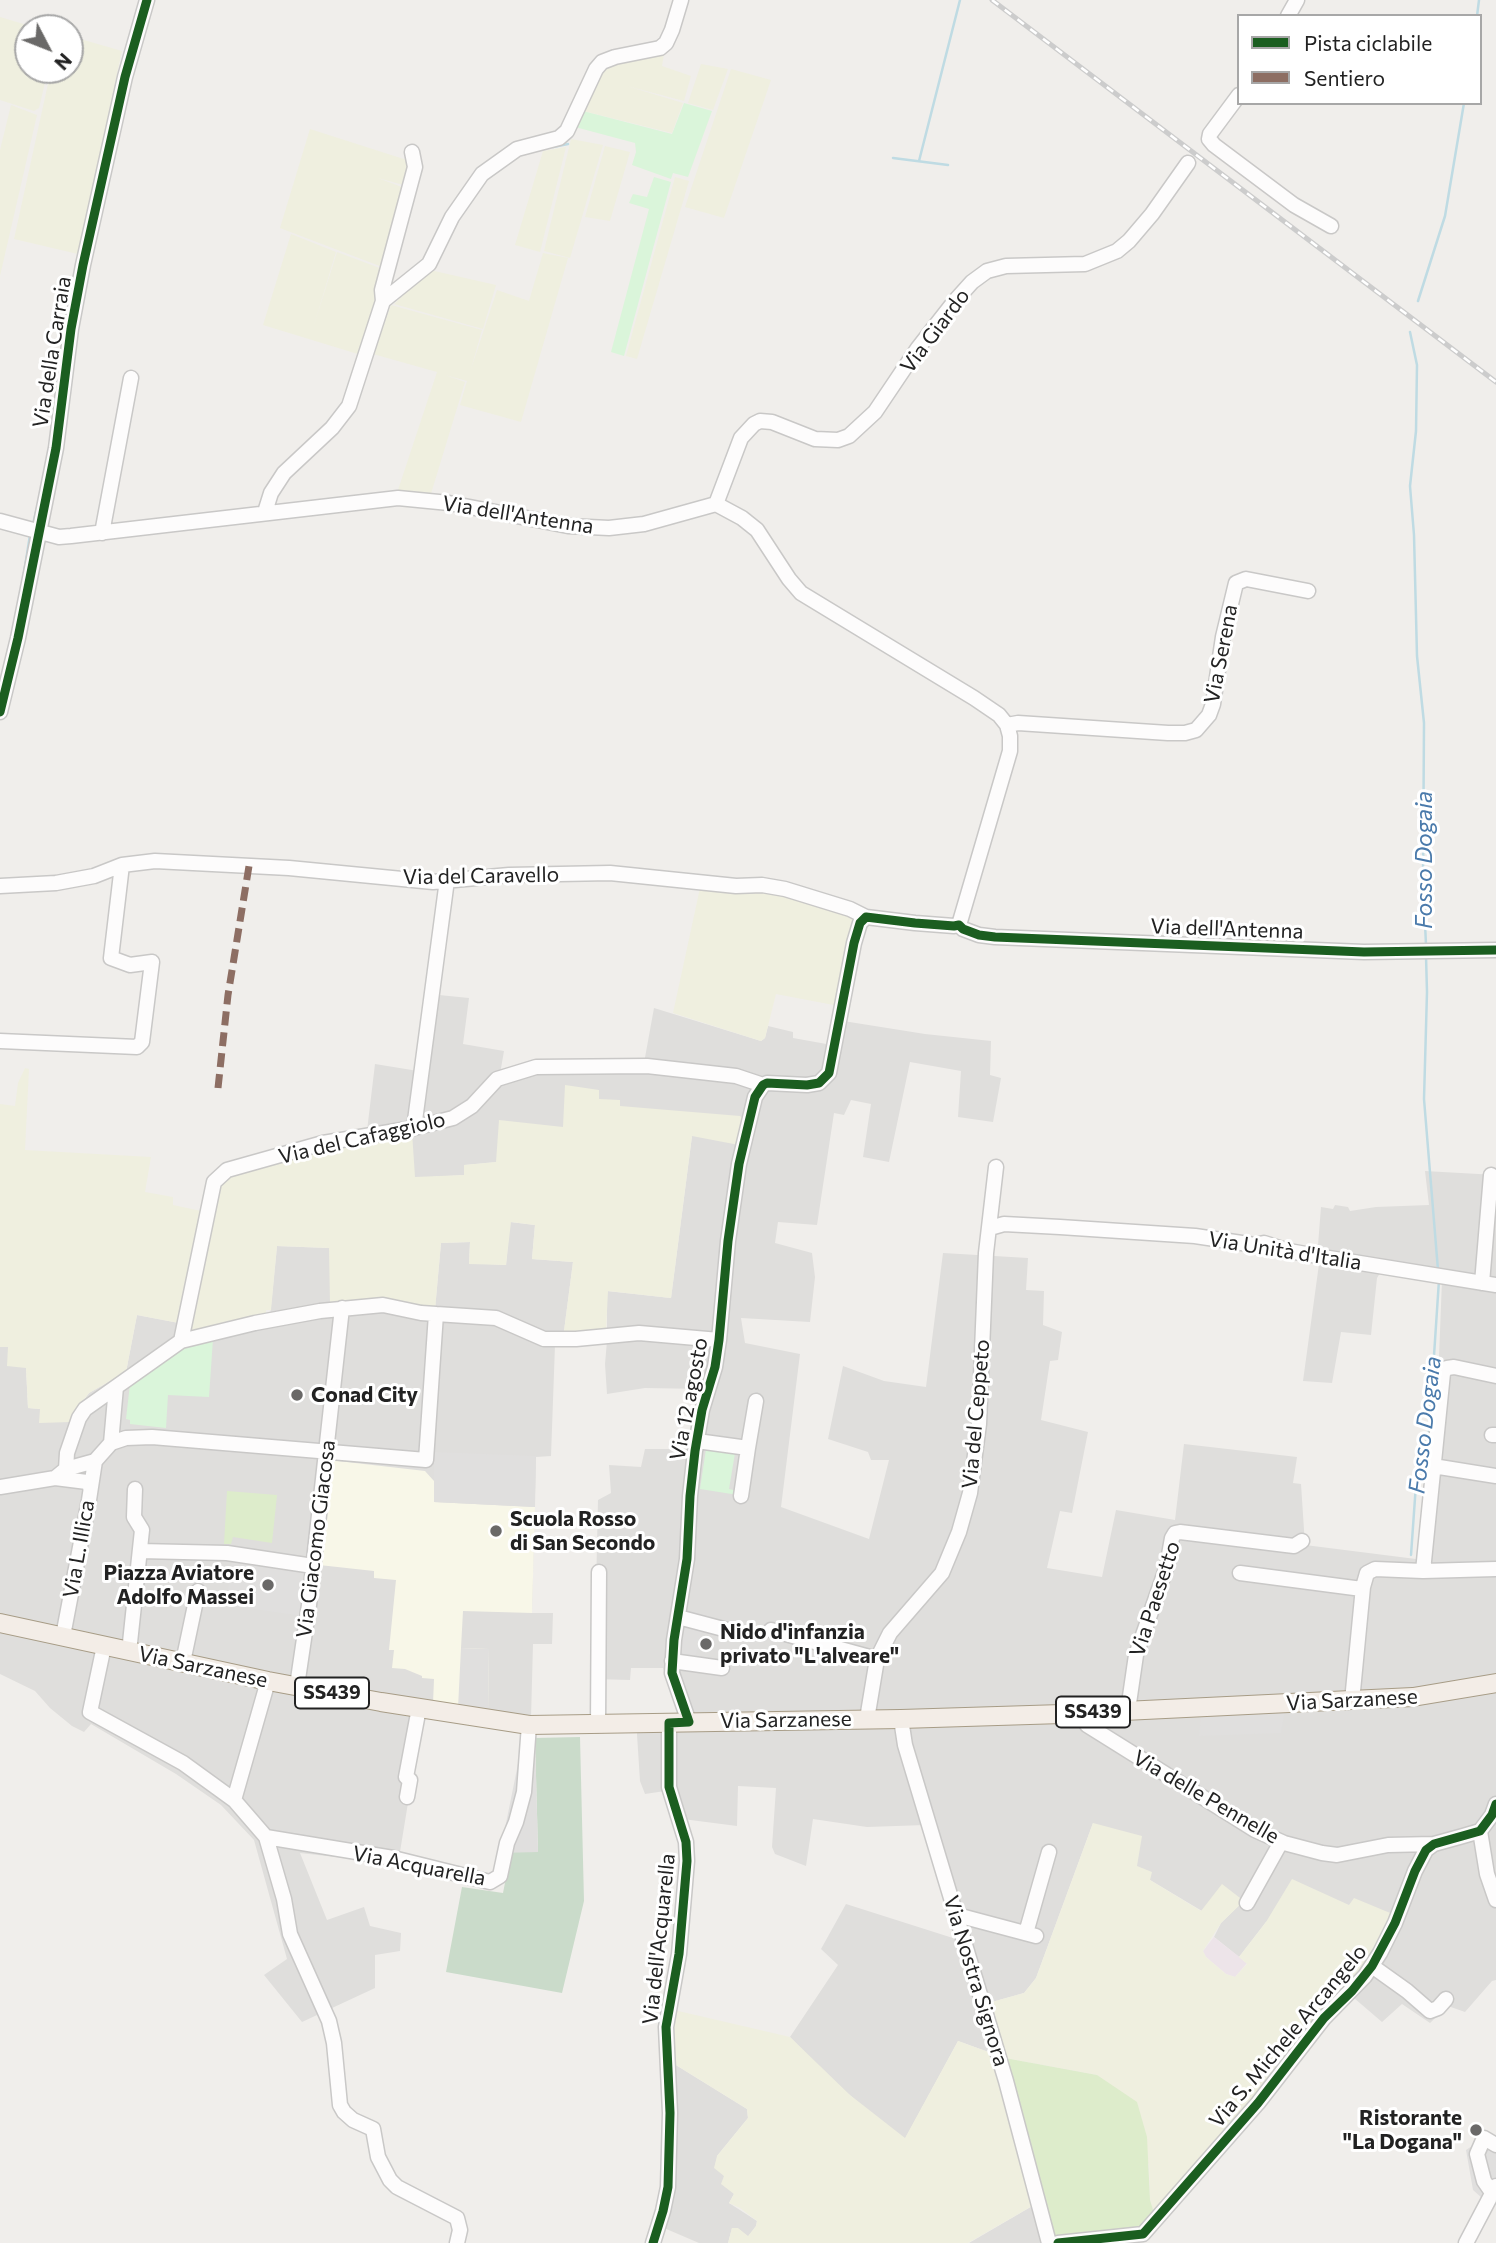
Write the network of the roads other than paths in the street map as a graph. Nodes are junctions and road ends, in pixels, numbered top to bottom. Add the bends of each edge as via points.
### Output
1 (147, 0) edge
2 (681, 0) edge
3 (1237, 98) edge
4 (412, 152) dead end
5 (1188, 163) dead end
6 (1331, 226) dead end
7 (383, 301) junction
8 (131, 378) dead end
9 (716, 504) junction
10 (265, 512) junction
11 (0, 521) edge
12 (40, 532) junction
13 (102, 533) junction
14 (1308, 592) dead end
15 (0, 712) edge
16 (1007, 725) junction
17 (122, 865) junction
18 (447, 880) junction
19 (0, 886) edge
20 (866, 917) junction
21 (960, 925) junction
22 (1496, 950) edge
23 (0, 1041) edge
24 (763, 1085) junction
25 (414, 1128) junction
26 (996, 1167) dead end
27 (1491, 1175) dead end
28 (1492, 1219) edge
29 (990, 1228) junction
30 (1489, 1284) edge
31 (342, 1308) junction
32 (436, 1314) junction
33 (719, 1340) junction
34 (181, 1341) junction
35 (1496, 1376) edge
36 (116, 1387) junction
37 (756, 1401) dead end
38 (697, 1441) junction
39 (111, 1443) junction
40 (748, 1448) junction
41 (327, 1452) junction
42 (94, 1461) junction
43 (1433, 1465) junction
44 (61, 1473) junction
45 (1496, 1476) edge
46 (0, 1487) edge
47 (90, 1487) junction
48 (135, 1489) dead end
49 (741, 1496) dead end
50 (1302, 1541) dead end
51 (140, 1552) junction
52 (313, 1566) junction
53 (1496, 1569) edge
54 (1423, 1571) junction
55 (599, 1572) dead end
56 (1240, 1573) dead end
57 (1362, 1589) junction
58 (198, 1591) dead end
59 (678, 1617) junction
60 (0, 1623) edge
61 (771, 1630) dead end
62 (730, 1631) dead end
63 (63, 1636) junction
64 (104, 1646) junction
65 (129, 1651) junction
66 (877, 1659) junction
67 (672, 1661) junction
68 (183, 1662) junction
69 (719, 1664) dead end
70 (268, 1681) junction
71 (1496, 1682) edge
72 (297, 1686) junction
73 (1352, 1700) junction
74 (419, 1708) junction
75 (1128, 1710) junction
76 (1080, 1713) junction
77 (867, 1719) junction
78 (901, 1719) junction
79 (689, 1722) junction
80 (669, 1723) junction
81 (528, 1725) junction
82 (598, 1725) junction
83 (407, 1797) dead end
84 (234, 1801) junction
85 (1496, 1804) edge
86 (1480, 1831) junction
87 (266, 1837) junction
88 (1281, 1842) junction
89 (1434, 1844) junction
90 (1049, 1852) dead end
91 (1496, 1900) edge
92 (1247, 1903) dead end
93 (957, 1915) junction
94 (1372, 1966) junction
95 (1446, 1999) dead end
96 (1496, 2145) edge
97 (1494, 2190) edge
98 (1147, 2238) edge
99 (457, 2243) edge
100 (653, 2243) edge
101 (1049, 2243) edge
102 (1058, 2243) edge
103 (1466, 2243) edge

1 - 12 street, Via della Carraia via 83,265
2 - 7 street via 660,48 602,62 567,131 559,138 517,149 481,174 452,217 429,264
3 - 6 street via 1209,139 1294,205
4 - 7 street via 415,167 382,289
5 - 9 street, Via Giardo via 1152,214 1117,251 1085,264 1006,266 987,271 972,282 918,348 875,412 849,436 815,439 772,422 754,424 741,438
7 - 10 street via 349,406 284,473
8 - 13 street
9 - 10 street, Via dell'Antenna via 644,524 609,528 568,526 398,498
9 - 16 street via 757,530 801,593 974,698
10 - 13 street, Via dell'Antenna
11 - 12 street, Via dell'Antenna
12 - 13 street, Via dell'Antenna via 59,537
12 - 15 street, Via della Carraia
14 - 16 street, Via Serena via 1246,579 1236,583 1213,704 1196,730 1168,733
16 - 21 street via 1010,751
17 - 18 street, Via del Caravello via 155,861
17 - 19 street, Via del Caravello via 94,876 34,886
17 - 23 street via 111,958 130,965 152,962 142,1042 137,1047
18 - 20 street, Via del Caravello via 610,873 762,886 785,889
18 - 25 street
20 - 21 street, Via del Caravello
20 - 24 street, Via del Cafaggiolo via 854,943 829,1073 819,1083
21 - 22 street, Via dell'Antenna via 995,937 1364,952
24 - 25 street, Via del Cafaggiolo via 682,1068 536,1067 497,1079 460,1115
24 - 33 street, Via 12 agosto via 755,1097 739,1164
25 - 34 street, Via del Cafaggiolo via 323,1143 227,1170 214,1182
26 - 29 street, Via del Ceppeto
27 - 28 street
28 - 30 street
29 - 30 street, Via Unità d'Italia via 1003,1224 1060,1227 1264,1243 1323,1258
29 - 66 street, Via del Ceppeto via 979,1424 970,1493 942,1573 895,1625
31 - 32 street via 383,1305
31 - 34 street
31 - 41 street, Via Giacomo Giacosa
32 - 33 street via 496,1318 544,1339 639,1333
32 - 41 street via 426,1460
33 - 38 street, Via 12 agosto
34 - 36 street
35 - 43 street via 1454,1367 1443,1373
36 - 39 street
36 - 44 street via 79,1418
37 - 40 street
38 - 40 street
38 - 59 street, Via 12 agosto
39 - 41 street via 152,1437
39 - 42 street
40 - 49 street
41 - 52 street, Via Giacomo Giacosa
42 - 44 street
42 - 47 street, Via L. Illica
43 - 45 street
43 - 54 street
44 - 46 street
44 - 47 street
47 - 63 street, Via L. Illica
48 - 51 street via 134,1517 142,1530
50 - 75 street, Via Paesetto via 1294,1546 1175,1533 1136,1655
51 - 52 street via 228,1553
51 - 65 street
52 - 72 street, Via Giacomo Giacosa
53 - 54 street
54 - 57 street via 1370,1570
55 - 82 street
56 - 57 street
57 - 73 street
58 - 68 street
59 - 62 street
59 - 67 street, Via 12 agosto
60 - 63 main road, Via Sarzanese / SS439
61 - 66 street
63 - 64 main road, Via Sarzanese / SS439
64 - 65 main road, Via Sarzanese / SS439
64 - 84 street via 90,1712 183,1763
65 - 68 main road, Via Sarzanese / SS439
66 - 77 street, Via del Ceppeto
67 - 69 street
67 - 79 street, Via 12 agosto via 674,1683
68 - 70 main road, Via Sarzanese / SS439
70 - 72 main road, Via Sarzanese / SS439
70 - 84 street
71 - 73 main road, Via Sarzanese / SS439 via 1425,1696
72 - 74 main road, Via Sarzanese / SS439
73 - 75 main road, Via Sarzanese / SS439
74 - 81 main road, Via Sarzanese / SS439
74 - 83 street via 405,1777 410,1780
75 - 76 main road, Via Sarzanese / SS439
76 - 78 main road, Via Sarzanese / SS439
76 - 88 street, Via delle Pennelle via 1087,1726
77 - 78 main road, Via Sarzanese / SS439
77 - 79 main road, Via Sarzanese / SS439
78 - 93 street, Via Nostra Signora
79 - 80 main road, Via Sarzanese / SS439
80 - 82 main road, Via Sarzanese / SS439
80 - 100 street, Via dell'Acquarella via 669,1787 686,1842 687,1861 679,1954 666,2027 668,2187
81 - 82 main road, Via Sarzanese / SS439
81 - 87 street, Via Acquarella via 524,1792 500,1877 495,1881
84 - 87 street
85 - 86 street
86 - 89 street, Via delle Pennelle
86 - 91 street
87 - 99 street via 290,1934 329,2021 340,2105 373,2129 378,2157 397,2187 457,2218
88 - 89 street, Via delle Pennelle via 1336,1855 1388,1844
88 - 92 street
89 - 94 street, Via S. Michele Arcangelo via 1415,1871
90 - 93 street via 1031,1934
93 - 101 street, Via Nostra Signora
94 - 95 street via 1430,2011
94 - 98 street, Via S. Michele Arcangelo via 1324,2018
96 - 97 street via 1484,2138 1477,2154 1484,2181
97 - 103 street
98 - 102 street

